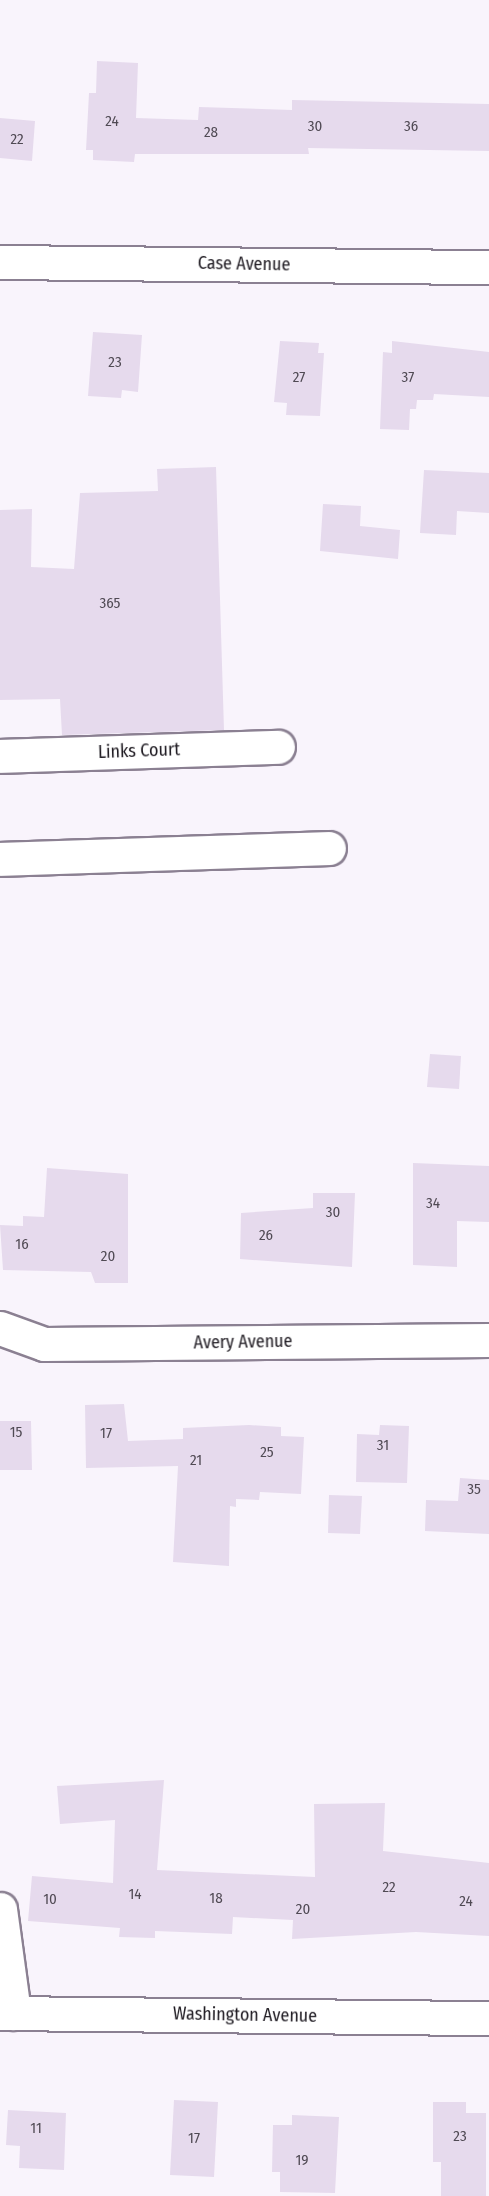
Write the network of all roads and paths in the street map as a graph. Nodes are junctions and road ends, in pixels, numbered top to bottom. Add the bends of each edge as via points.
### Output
1 (0, 262) edge
2 (489, 267) edge
3 (278, 747) dead end
4 (0, 756) edge
5 (329, 848) dead end
6 (0, 859) edge
7 (0, 1328) edge
8 (489, 1340) edge
9 (0, 1909) edge
10 (7, 2013) edge
11 (489, 2018) edge

1 - 2 street, Case Avenue
3 - 4 street, Links Court
5 - 6 street
7 - 8 street, Avery Avenue via 44,1344
9 - 10 street
10 - 11 street, Washington Avenue

